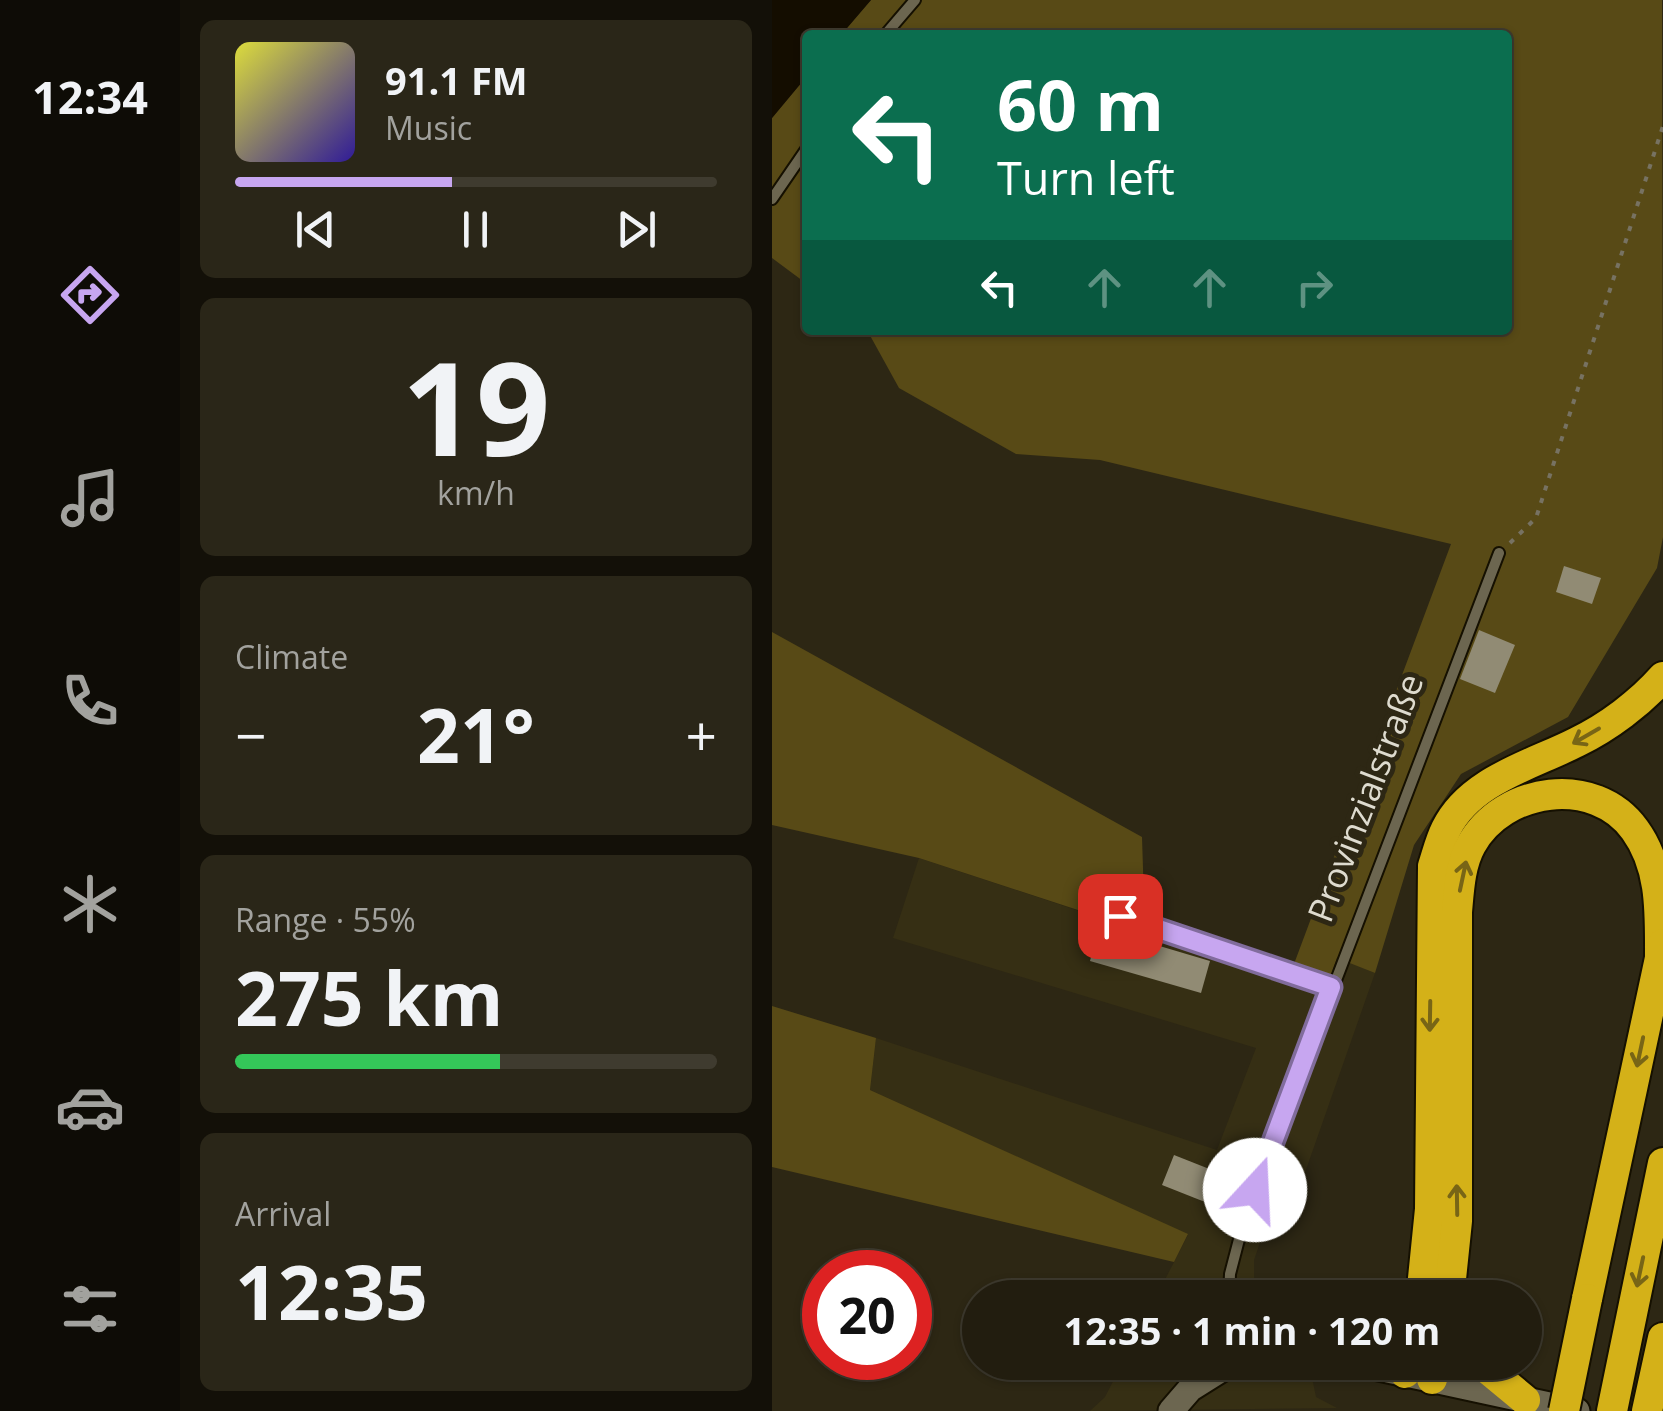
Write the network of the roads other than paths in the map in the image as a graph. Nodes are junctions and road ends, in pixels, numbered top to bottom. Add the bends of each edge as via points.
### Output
1 (915, 0) edge
2 (889, 30) edge
3 (802, 155) edge
4 (772, 199) edge
5 (1499, 553) road end
6 (1662, 677) edge
7 (1120, 916) dead end
8 (1661, 950) edge
9 (1331, 987) junction
10 (1662, 1163) edge
11 (1230, 1280) edge
12 (1423, 1280) edge
13 (1451, 1280) edge
14 (1662, 1338) edge
15 (1204, 1380) edge
16 (1457, 1380) edge
17 (1501, 1380) edge
18 (1525, 1400) junction
19 (1171, 1411) edge
20 (1564, 1411) edge
21 (1577, 1411) edge
22 (1612, 1411) edge
23 (1647, 1411) edge

1 - 2 lane
3 - 4 lane
5 - 9 lane, Provinzialstraße
6 -> 12 highway via 1581,740 1495,780 1466,801 1446,828 1433,866 1430,1209
7 - 9 lane
13 -> 8 highway via 1458,1221 1457,912 1471,845 1511,805 1537,795 1572,794 1602,804 1634,828 1654,866
8 -> 20 highway, bridge
9 - 11 lane, Provinzialstraße via 1243,1224
10 -> 22 highway
14 - 23 highway
15 - 19 main road
16 - 18 main road
17 - 18 highway
18 - 21 main road

